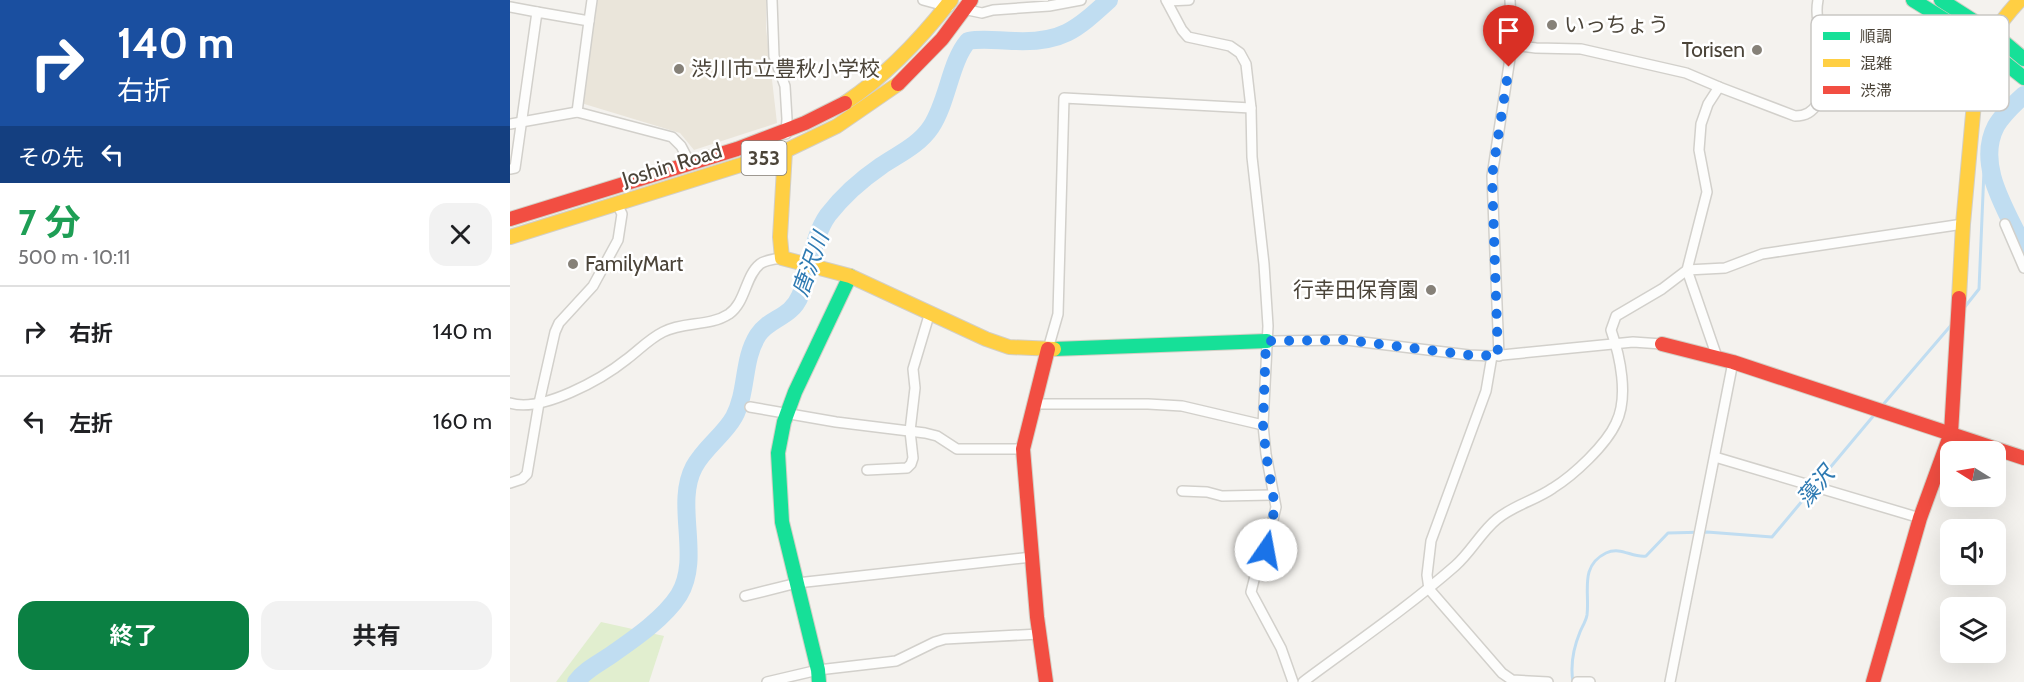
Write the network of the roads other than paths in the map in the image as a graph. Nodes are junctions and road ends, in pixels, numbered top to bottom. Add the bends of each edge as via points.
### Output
1 (592, 0) edge
2 (772, 0) edge
3 (923, 0) edge
4 (1081, 0) edge
5 (1189, 0) edge
6 (1510, 0) edge
7 (1818, 0) edge
8 (1913, 0) edge
9 (1941, 0) edge
10 (2020, 0) edge
11 (1166, 1) edge
12 (949, 3) edge
13 (968, 5) edge
14 (510, 7) edge
15 (537, 12) junction
16 (1816, 15) edge
17 (1940, 15) edge
18 (1964, 15) edge
19 (2006, 15) edge
20 (589, 21) junction
21 (1512, 45) junction
22 (2009, 46) edge
23 (2024, 59) edge
24 (2009, 65) edge
25 (2024, 78) edge
26 (1719, 87) junction
27 (1251, 108) junction
28 (1811, 111) edge
29 (1974, 111) edge
30 (577, 112) junction
31 (520, 123) junction
32 (510, 124) edge
33 (786, 131) junction
34 (785, 152) junction
35 (691, 165) junction
36 (510, 169) edge
37 (617, 204) junction
38 (510, 219) edge
39 (1964, 224) junction
40 (2005, 224) dead end
41 (510, 237) edge
42 (782, 258) junction
43 (2024, 268) edge
44 (1687, 270) junction
45 (850, 276) junction
46 (930, 312) junction
47 (1266, 341) junction
48 (1616, 344) junction
49 (1662, 344) joint
50 (1048, 349) junction
51 (1495, 356) junction
52 (1717, 357) junction
53 (1733, 362) junction
54 (510, 403) edge
55 (539, 403) junction
56 (1034, 404) junction
57 (750, 407) dead end
58 (788, 413) junction
59 (1263, 425) junction
60 (910, 431) junction
61 (1951, 433) junction
62 (1023, 449) junction
63 (1715, 457) junction
64 (2024, 458) edge
65 (867, 470) dead end
66 (510, 483) edge
67 (1182, 491) dead end
68 (1274, 495) junction
69 (1920, 519) junction
70 (1032, 557) junction
71 (797, 583) junction
72 (1429, 589) junction
73 (745, 596) dead end
74 (1039, 634) junction
75 (819, 676) edge
76 (1513, 681) edge
77 (767, 682) edge
78 (1046, 682) edge
79 (1293, 682) edge
80 (1303, 682) edge
81 (1548, 682) edge
82 (1577, 682) edge
83 (1590, 682) edge
84 (1670, 682) edge
85 (1873, 682) edge

1 - 20 street
2 - 33 street via 774,56 785,86
3 - 12 street
4 - 13 street via 982,13
5 - 11 street
6 - 21 street
7 - 16 street
8 - 17 main road
9 - 18 main road
10 - 19 main road
11 - 27 street via 1188,37 1240,52 1246,64
12 - 13 street
12 - 33 main road, Joshin Road / 353 via 884,74 828,113
13 - 34 main road, Joshin Road / 353 via 935,47 896,86 837,126
14 - 15 street
15 - 20 street
15 - 31 street
20 - 30 street
21 - 26 street via 1581,49 1686,73
21 - 51 street via 1492,176
22 - 23 main road
24 - 25 main road
26 - 28 street via 1795,116
26 - 44 street via 1701,124 1699,150 1707,190
27 - 47 street
27 - 50 street via 1064,98 1059,314
29 - 39 main road
30 - 31 street
30 - 35 street via 672,137
31 - 32 street
31 - 36 street via 515,168
33 - 34 street
33 - 35 main road, Joshin Road / 353
34 - 37 main road, Joshin Road / 353
34 - 42 main road
35 - 38 main road, Joshin Road / 353
37 - 41 main road, Joshin Road / 353
37 - 55 street via 622,214 618,240 593,286 559,322
39 - 44 street via 1751,256 1725,268
39 - 61 main road
40 - 43 street
42 - 45 main road
42 - 55 street via 762,262 754,270 738,305 729,314 664,331 609,372
44 - 48 street via 1616,316 1611,330
44 - 52 street
45 - 46 main road
45 - 58 main road
46 - 50 main road via 1009,347
46 - 60 street via 913,369
47 - 50 main road
47 - 51 street via 1346,340
47 - 59 street
48 - 49 street
48 - 51 street
48 - 72 street via 1622,407 1608,436 1553,489 1498,518
49 - 52 main road
50 - 56 main road
51 - 72 street via 1431,541
52 - 53 main road
53 - 61 main road
53 - 63 street
54 - 55 street
55 - 66 street via 527,474
56 - 59 street via 1182,406
56 - 62 main road
57 - 58 street
58 - 60 street
58 - 71 main road via 778,453 778,487
59 - 68 street
60 - 62 street via 937,436 957,450
60 - 65 street via 913,458 907,468
61 - 64 main road
61 - 69 main road
62 - 70 main road
63 - 69 street
63 - 84 street
67 - 68 street via 1222,496
68 - 79 street via 1266,550 1251,592 1281,648
69 - 85 main road
70 - 71 street
70 - 74 main road
71 - 73 street
71 - 75 main road
72 - 76 street
72 - 80 street
74 - 75 street via 945,639 896,661
74 - 78 main road
75 - 77 street
76 - 81 street
82 - 83 street

